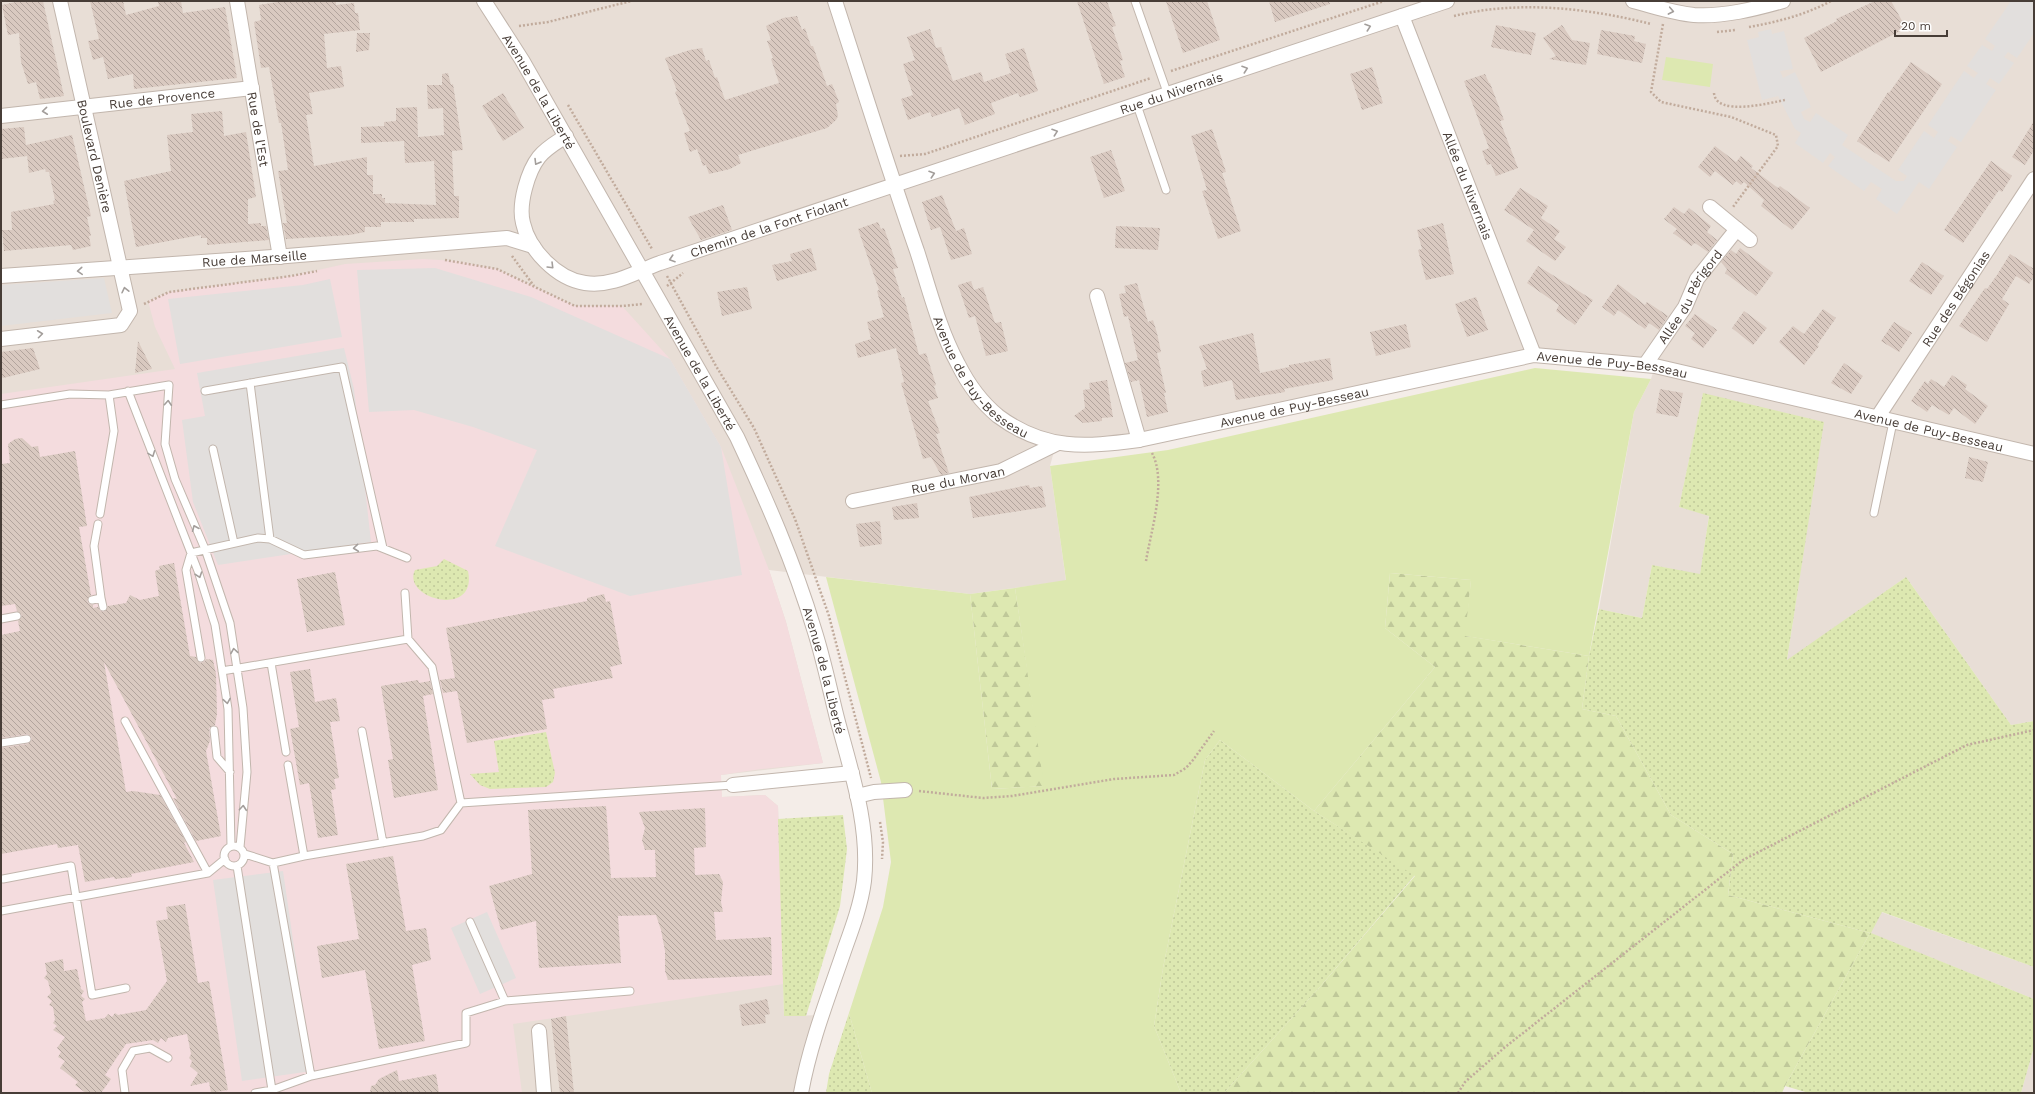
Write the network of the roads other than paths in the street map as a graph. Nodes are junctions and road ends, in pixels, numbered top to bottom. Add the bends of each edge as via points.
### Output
1 (60, 1) edge
2 (237, 1) edge
3 (484, 1) edge
4 (835, 1) edge
5 (1136, 1) edge
6 (1448, 1) edge
7 (1633, 1) edge
8 (1783, 1) edge
9 (1402, 16) junction
10 (252, 88) junction
11 (1168, 95) junction
12 (1138, 105) junction
13 (84, 106) junction
14 (1, 116) edge
15 (566, 136) junction
16 (2034, 179) edge
17 (895, 186) junction
18 (1166, 190) dead end
19 (1710, 207) dead end
20 (522, 222) junction
21 (1737, 229) junction
22 (508, 238) junction
23 (1750, 240) dead end
24 (533, 246) junction
25 (280, 257) junction
26 (119, 268) junction
27 (642, 269) junction
28 (1, 276) edge
29 (1097, 296) dead end
30 (1, 339) edge
31 (1534, 355) junction
32 (1645, 365) junction
33 (250, 383) junction
34 (128, 391) junction
35 (205, 391) dead end
36 (109, 395) junction
37 (1, 405) edge
38 (1877, 418) junction
39 (1893, 422) junction
40 (1139, 440) junction
41 (1056, 444) junction
42 (213, 449) dead end
43 (2034, 454) edge
44 (853, 501) dead end
45 (1874, 513) dead end
46 (100, 514) dead end
47 (98, 524) dead end
48 (270, 539) junction
49 (234, 542) junction
50 (382, 548) junction
51 (205, 550) junction
52 (191, 554) junction
53 (407, 558) dead end
54 (405, 593) dead end
55 (101, 598) junction
56 (92, 600) dead end
57 (103, 607) dead end
58 (18, 616) dead end
59 (1, 619) edge
60 (408, 639) junction
61 (201, 658) dead end
62 (271, 663) junction
63 (237, 669) junction
64 (222, 672) junction
65 (125, 720) dead end
66 (214, 730) dead end
67 (362, 731) dead end
68 (26, 739) dead end
69 (1, 744) edge
70 (286, 752) dead end
71 (288, 765) dead end
72 (230, 772) junction
73 (852, 773) junction
74 (733, 784) joint
75 (905, 790) road end
76 (857, 796) junction
77 (461, 803) junction
78 (383, 843) junction
79 (231, 846) junction
80 (240, 847) junction
81 (244, 854) junction
82 (304, 856) junction
83 (225, 859) junction
84 (273, 863) junction
85 (237, 866) junction
86 (208, 873) junction
87 (3, 879) dead end
88 (76, 897) junction
89 (1, 911) edge
90 (470, 922) dead end
91 (126, 988) dead end
92 (630, 991) dead end
93 (505, 1002) junction
94 (539, 1031) dead end
95 (168, 1058) dead end
96 (311, 1076) junction
97 (271, 1091) edge
98 (125, 1093) edge
99 (255, 1093) edge
100 (544, 1093) edge
101 (801, 1093) edge

1 - 13 street, Boulevard Denière
2 - 10 street, Rue de l'Est
3 - 15 street, Avenue de la Liberté
4 - 17 street, Avenue de Puy-Besseau
5 - 11 lane
6 - 9 street, Rue du Nivernais
7 -> 8 street via 1695,15 1726,14
11 -> 9 street, Rue du Nivernais
9 - 31 street, Allée du Nivernais
10 - 13 street, Rue de Provence
10 - 25 street, Rue de l'Est
11 - 12 street, Rue du Nivernais
17 -> 12 street, Rue du Nivernais
12 - 18 lane
13 -> 14 street, Rue de Provence
13 - 26 street, Boulevard Denière
15 -> 20 street via 540,156 530,173 523,195
15 - 27 street, Avenue de la Liberté
16 - 38 street, Rue des Bégonias
17 -> 27 street, Chemin de la Font Fiolant
17 - 41 street, Avenue de Puy-Besseau via 942,326 957,363 975,393 998,415 1018,429
19 - 21 street
20 - 22 street
20 - 24 street
21 - 23 street
21 - 32 street, Allée du Périgord via 1697,279 1686,307
22 - 24 street, Rue de Marseille
22 - 25 street, Rue de Marseille
24 -> 27 street, Chemin de la Font Fiolant via 555,271 584,283 606,284
25 - 26 street, Rue de Marseille
26 -> 28 street, Rue de Marseille
30 -> 26 street, Boulevard Denière via 121,325 130,312
27 - 73 street, Avenue de la Liberté via 737,437 792,562 814,629
29 - 40 street
31 - 32 street, Avenue de Puy-Besseau
31 - 40 street, Avenue de Puy-Besseau
32 - 38 street, Avenue de Puy-Besseau
33 - 35 lane
33 - 48 lane
33 - 50 lane via 342,367
34 - 36 lane
51 -> 34 lane via 175,479 165,444 169,385
34 -> 52 lane
36 - 37 lane via 70,394
36 - 46 lane via 114,431
38 - 39 street, Avenue de Puy-Besseau
39 - 43 street, Avenue de Puy-Besseau
39 - 45 lane
40 - 41 street, Avenue de Puy-Besseau via 1097,445
41 - 44 street, Rue du Morvan via 1001,471
42 - 49 lane
47 - 55 lane via 94,546
48 - 49 lane
50 -> 48 lane via 357,547 304,555
49 - 51 lane
50 - 53 lane
51 - 52 lane
63 -> 51 lane via 230,623
52 - 61 lane via 186,570
52 -> 64 lane via 215,625
54 - 60 lane
55 - 56 lane
55 - 57 lane
58 - 59 lane
60 - 62 lane
60 - 77 lane via 432,667
62 - 63 lane
62 - 70 lane
63 - 64 lane
80 -> 63 lane via 246,772 243,708
64 -> 72 lane via 228,709
65 - 86 lane
66 - 72 lane via 218,757
67 - 78 lane
68 - 69 lane
71 - 82 lane
72 - 79 lane
73 - 74 street
73 - 76 street, Avenue de la Liberté
74 - 77 lane
75 - 76 street
76 - 101 street, Avenue de la Liberté via 865,853 864,882 856,915 812,1048
77 - 78 lane via 441,830
78 - 82 lane
79 - 80 lane
79 - 83 lane via 225,851
80 - 81 lane
81 - 84 lane
81 - 85 lane via 243,861
82 - 84 lane
83 - 85 lane via 230,865
83 - 86 lane
84 - 96 lane
85 - 97 lane
86 - 88 lane
87 - 88 lane via 71,866
88 - 89 lane
88 - 91 lane via 92,995
90 - 93 lane
92 - 93 lane
93 - 96 lane via 466,1013 466,1043
94 - 100 street
95 - 98 lane via 150,1048 133,1051 122,1070
96 - 97 lane
97 - 99 lane

